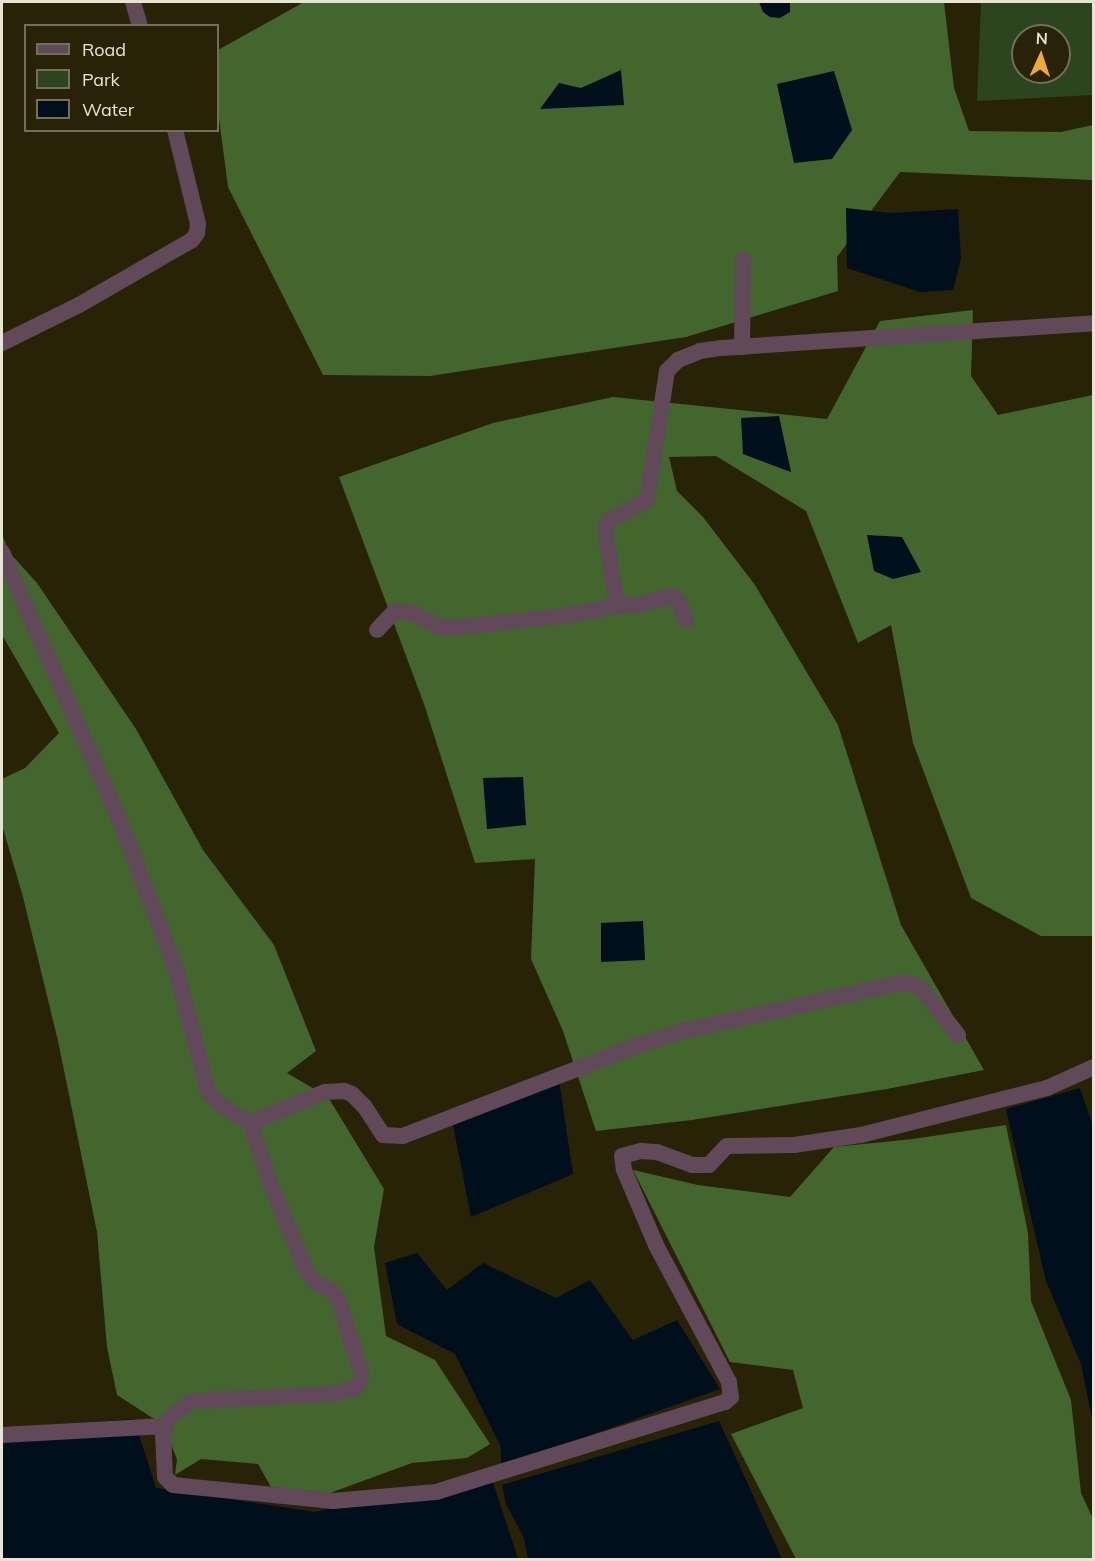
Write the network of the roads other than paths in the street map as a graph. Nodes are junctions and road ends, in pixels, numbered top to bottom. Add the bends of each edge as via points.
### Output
1 (133, 2) edge
2 (139, 24) edge
3 (175, 132) edge
4 (743, 259) dead end
5 (1094, 323) edge
6 (2, 343) edge
7 (742, 347) junction
8 (2, 552) edge
9 (614, 606) junction
10 (686, 620) dead end
11 (377, 630) dead end
12 (958, 1035) dead end
13 (1094, 1067) edge
14 (253, 1124) junction
15 (165, 1426) junction
16 (2, 1435) edge

1 - 2 street
3 - 6 street via 198,224 192,240 79,305
4 - 7 street
5 - 7 street
7 - 9 street via 700,351 678,360 667,371 647,500 608,521 605,529
8 - 14 street via 118,818 176,969 209,1095
9 - 10 street via 673,596 680,602
9 - 11 street via 452,628 440,627 410,612 395,611
12 - 14 street via 921,988 909,983 896,984 680,1032 403,1136 383,1135 364,1106 344,1090 325,1092
13 - 15 street via 1047,1088 861,1135 794,1145 728,1146 710,1165 692,1165 657,1152 622,1156 624,1170 656,1245 729,1382 731,1397 725,1402 436,1491 333,1501 173,1485 165,1477
14 - 15 street via 268,1180 307,1272 315,1282 332,1291 346,1316 360,1381 354,1389 329,1394 192,1401
15 - 16 street

